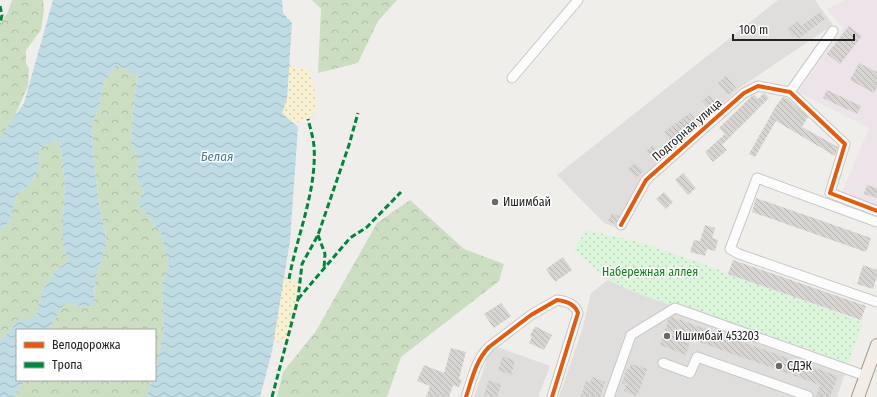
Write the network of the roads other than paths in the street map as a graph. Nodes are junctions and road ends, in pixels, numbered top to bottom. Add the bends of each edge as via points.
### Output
1 (578, 0) edge
2 (833, 31) dead end
3 (512, 78) dead end
4 (790, 92) junction
5 (877, 211) edge
6 (877, 222) edge
7 (621, 225) dead end
8 (877, 302) edge
9 (877, 345) edge
10 (663, 363) dead end
11 (871, 370) edge
12 (466, 397) edge
13 (552, 397) edge
14 (609, 397) edge
15 (808, 397) edge
16 (858, 397) edge

1 - 3 street
2 - 4 street
4 - 5 street via 845,144 830,193
4 - 7 street, Подгорная улица via 758,86 744,93 646,180
6 - 8 street via 757,178 730,249
9 - 11 main road
10 - 15 street via 690,373 697,357
11 - 14 street via 675,308 631,335
11 - 16 main road
12 - 13 street via 483,353 531,315 557,300 573,305 578,314

